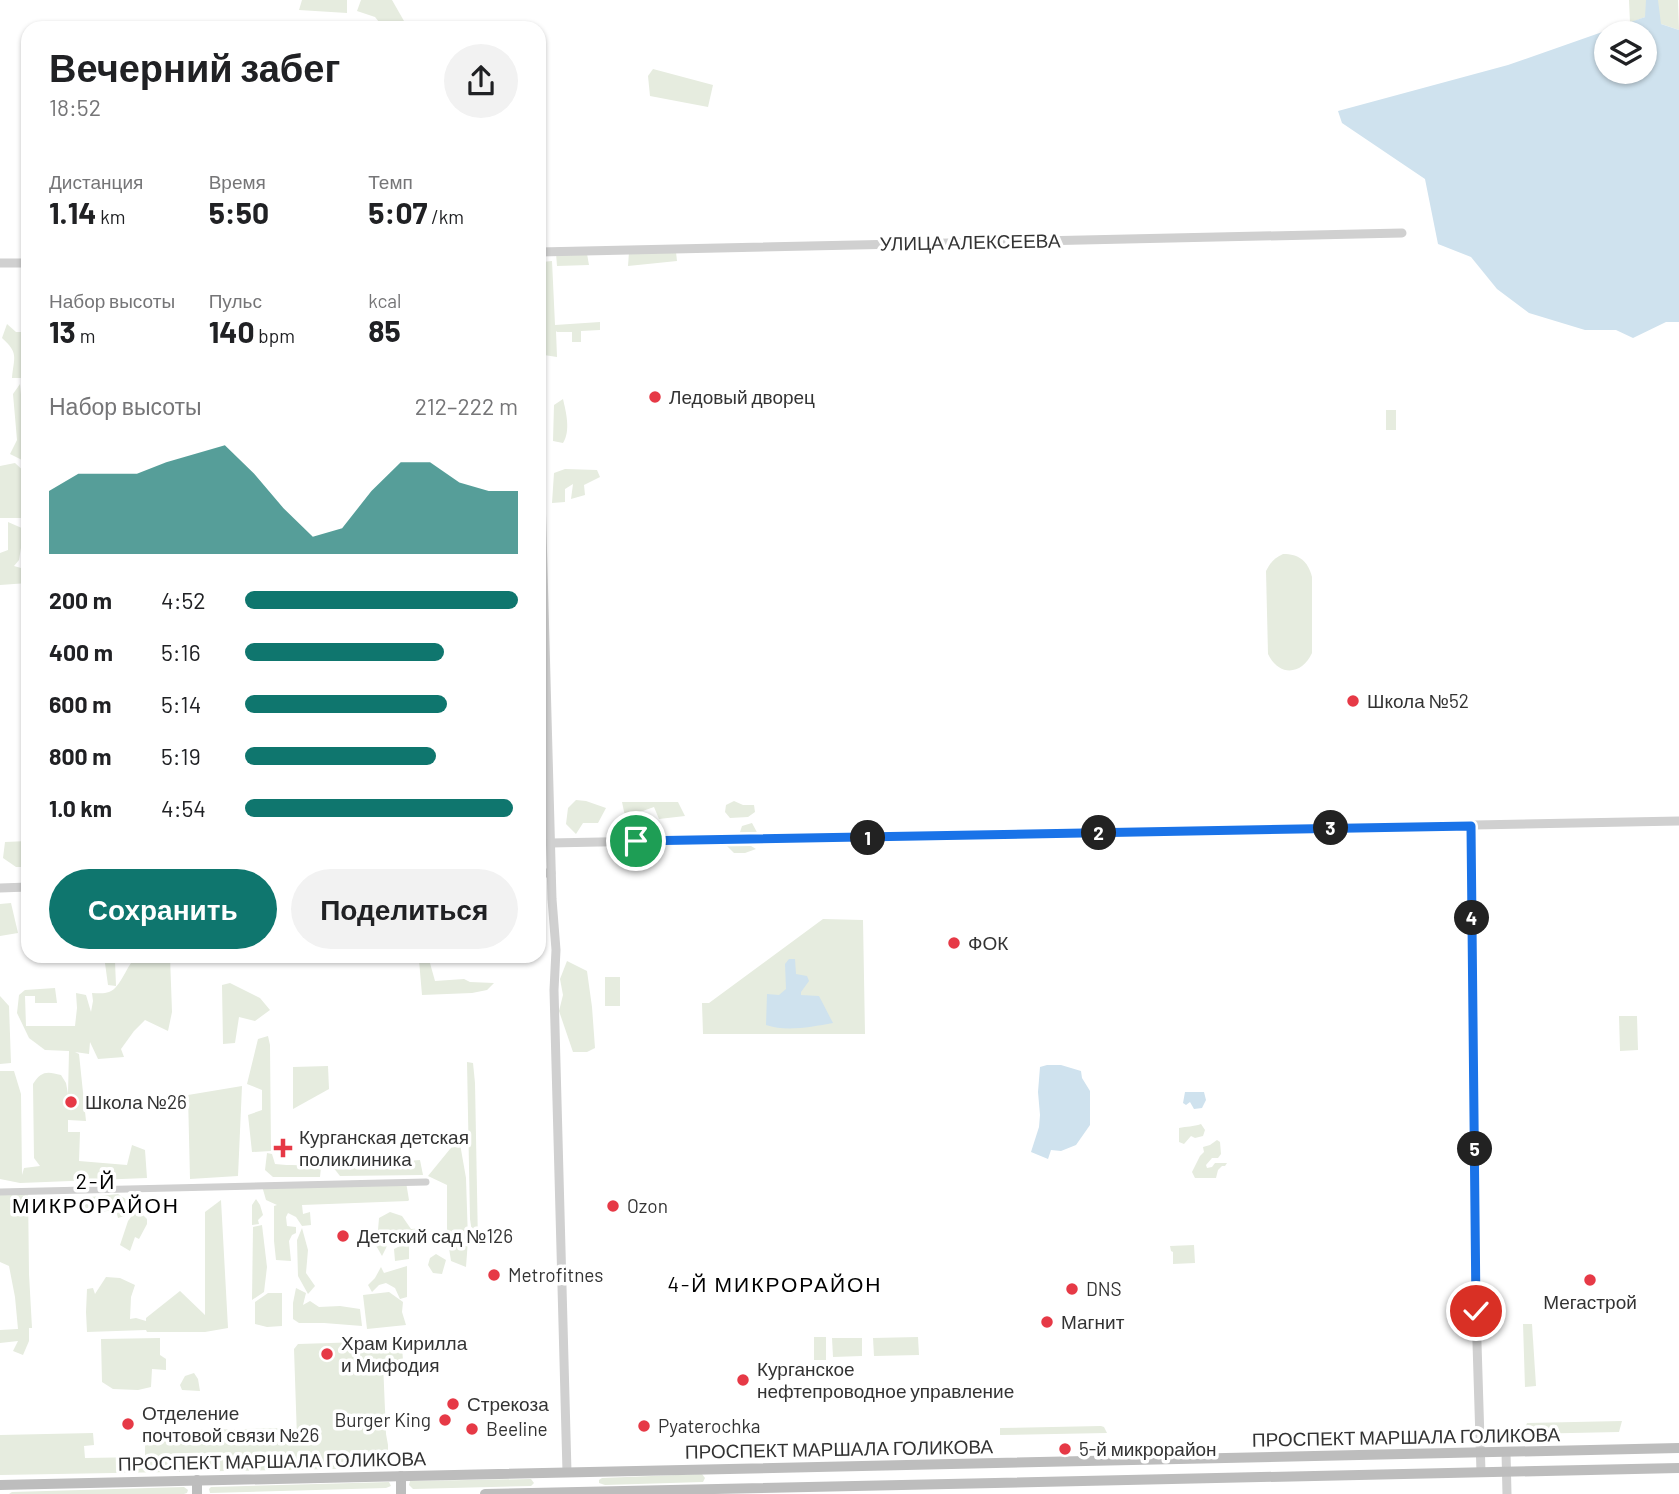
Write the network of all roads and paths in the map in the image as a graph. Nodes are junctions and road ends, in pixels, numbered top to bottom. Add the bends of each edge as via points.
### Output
1 (1402, 233) dead end
2 (546, 252) edge
3 (0, 263) edge
4 (21, 263) edge
5 (546, 690) edge
6 (1679, 821) edge
7 (1471, 826) junction
8 (550, 843) junction
9 (546, 873) edge
10 (551, 873) junction
11 (21, 887) edge
12 (0, 888) edge
13 (426, 1182) dead end
14 (0, 1192) edge
15 (1679, 1448) edge
16 (1506, 1452) junction
17 (1480, 1453) junction
18 (832, 1467) junction
19 (1679, 1468) edge
20 (715, 1469) junction
21 (1507, 1471) junction
22 (567, 1472) junction
23 (1480, 1472) junction
24 (401, 1476) junction
25 (197, 1480) junction
26 (0, 1485) edge
27 (833, 1486) junction
28 (715, 1489) junction
29 (568, 1493) edge
30 (197, 1494) edge
31 (401, 1494) edge
32 (485, 1494) edge
33 (1507, 1494) edge

1 - 2 street, УЛИЦА АЛЕКСЕЕВА
3 - 4 street
5 - 8 street
6 - 7 street
7 - 8 street
7 - 17 street
8 - 10 street
9 - 10 street
10 - 22 street
11 - 12 street
13 - 14 street
15 - 16 main road, ПРОСПЕКТ МАРШАЛА ГОЛИКОВА
16 - 17 main road, ПРОСПЕКТ МАРШАЛА ГОЛИКОВА
16 - 21 street
17 - 18 main road, ПРОСПЕКТ МАРШАЛА ГОЛИКОВА
17 - 23 street
18 - 20 main road, ПРОСПЕКТ МАРШАЛА ГОЛИКОВА
18 - 27 main road
19 - 21 main road, ПРОСПЕКТ МАРШАЛА ГОЛИКОВА
20 - 22 main road, ПРОСПЕКТ МАРШАЛА ГОЛИКОВА
20 - 28 main road
21 - 23 main road, ПРОСПЕКТ МАРШАЛА ГОЛИКОВА
21 - 33 street
22 - 24 main road, ПРОСПЕКТ МАРШАЛА ГОЛИКОВА
22 - 29 main road
23 - 27 main road, ПРОСПЕКТ МАРШАЛА ГОЛИКОВА
24 - 25 main road, ПРОСПЕКТ МАРШАЛА ГОЛИКОВА
24 - 31 main road
25 - 26 main road, ПРОСПЕКТ МАРШАЛА ГОЛИКОВА
25 - 30 main road
27 - 28 main road, ПРОСПЕКТ МАРШАЛА ГОЛИКОВА
28 - 29 main road, ПРОСПЕКТ МАРШАЛА ГОЛИКОВА
29 - 32 main road, ПРОСПЕКТ МАРШАЛА ГОЛИКОВА

